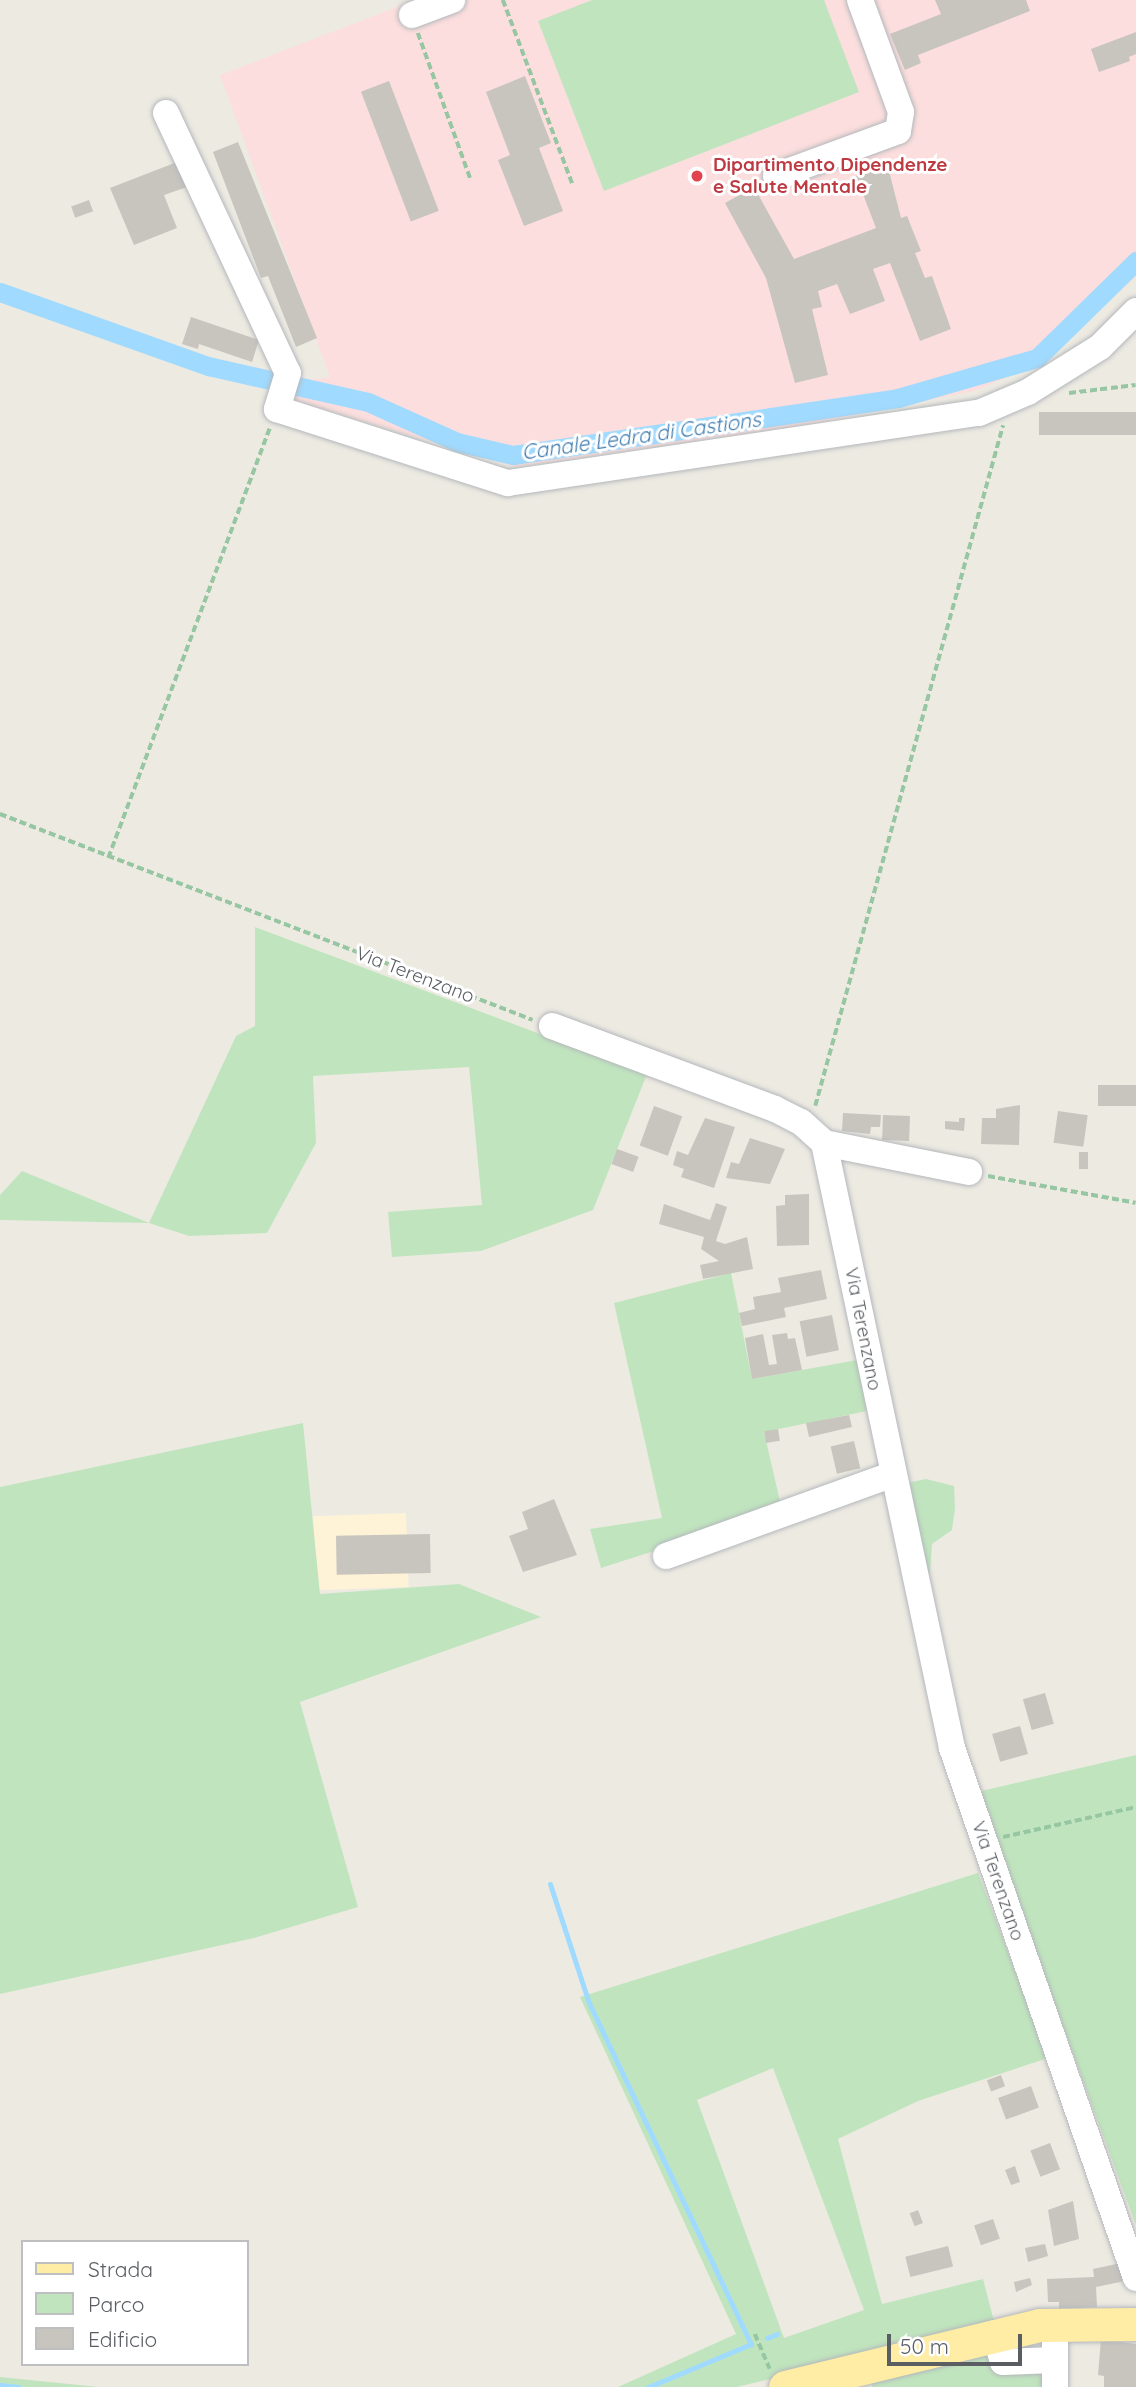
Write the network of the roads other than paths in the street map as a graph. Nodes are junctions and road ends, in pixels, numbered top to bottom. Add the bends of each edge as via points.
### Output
1 (452, 0) edge
2 (860, 0) edge
3 (412, 15) road end
4 (166, 113) dead end
5 (776, 176) dead end
6 (1136, 311) edge
7 (552, 1027) road end
8 (817, 1136) junction
9 (969, 1172) road end
10 (891, 1475) junction
11 (666, 1556) dead end
12 (1136, 2278) edge
13 (1055, 2323) junction
14 (1136, 2324) edge
15 (995, 2333) junction
16 (1054, 2360) junction
17 (779, 2382) edge
18 (1055, 2387) edge

1 - 3 street
2 - 5 street via 901,112 898,131
4 - 6 street via 282,392 508,483 978,413 1010,400 1100,346
7 - 8 street via 775,1109
8 - 9 street
8 - 10 street, Via Terenzano
10 - 11 street
10 - 12 street, Via Terenzano via 952,1748
13 - 14 main road
13 - 15 main road
13 - 16 street
15 - 16 street via 1003,2362
15 - 17 main road
16 - 18 street

